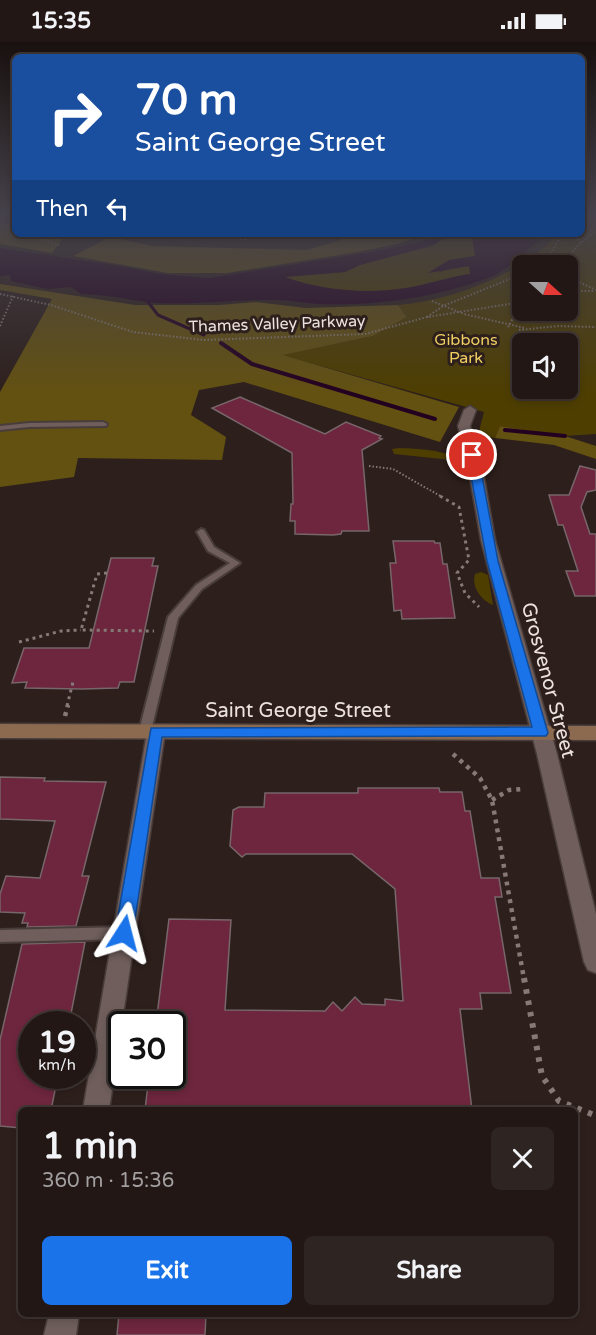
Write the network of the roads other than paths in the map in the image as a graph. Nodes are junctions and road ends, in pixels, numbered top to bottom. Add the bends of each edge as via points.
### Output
1 (470, 410) dead end
2 (103, 424) dead end
3 (0, 428) edge
4 (201, 531) dead end
5 (0, 731) edge
6 (150, 731) junction
7 (541, 733) junction
8 (596, 733) edge
9 (124, 933) junction
10 (0, 936) edge
11 (596, 962) edge
12 (96, 1107) edge
13 (63, 1317) edge
14 (60, 1335) edge

1 - 7 street, Grosvenor Street via 464,426 488,540
2 - 3 lane
4 - 6 lane via 211,549 236,563 199,587 173,617
5 - 6 street, Saint George Street
6 - 7 street, Saint George Street
6 - 9 street
7 - 8 street, Saint George Street
7 - 11 street, Grosvenor Street
9 - 10 lane
9 - 12 street
13 - 14 street

